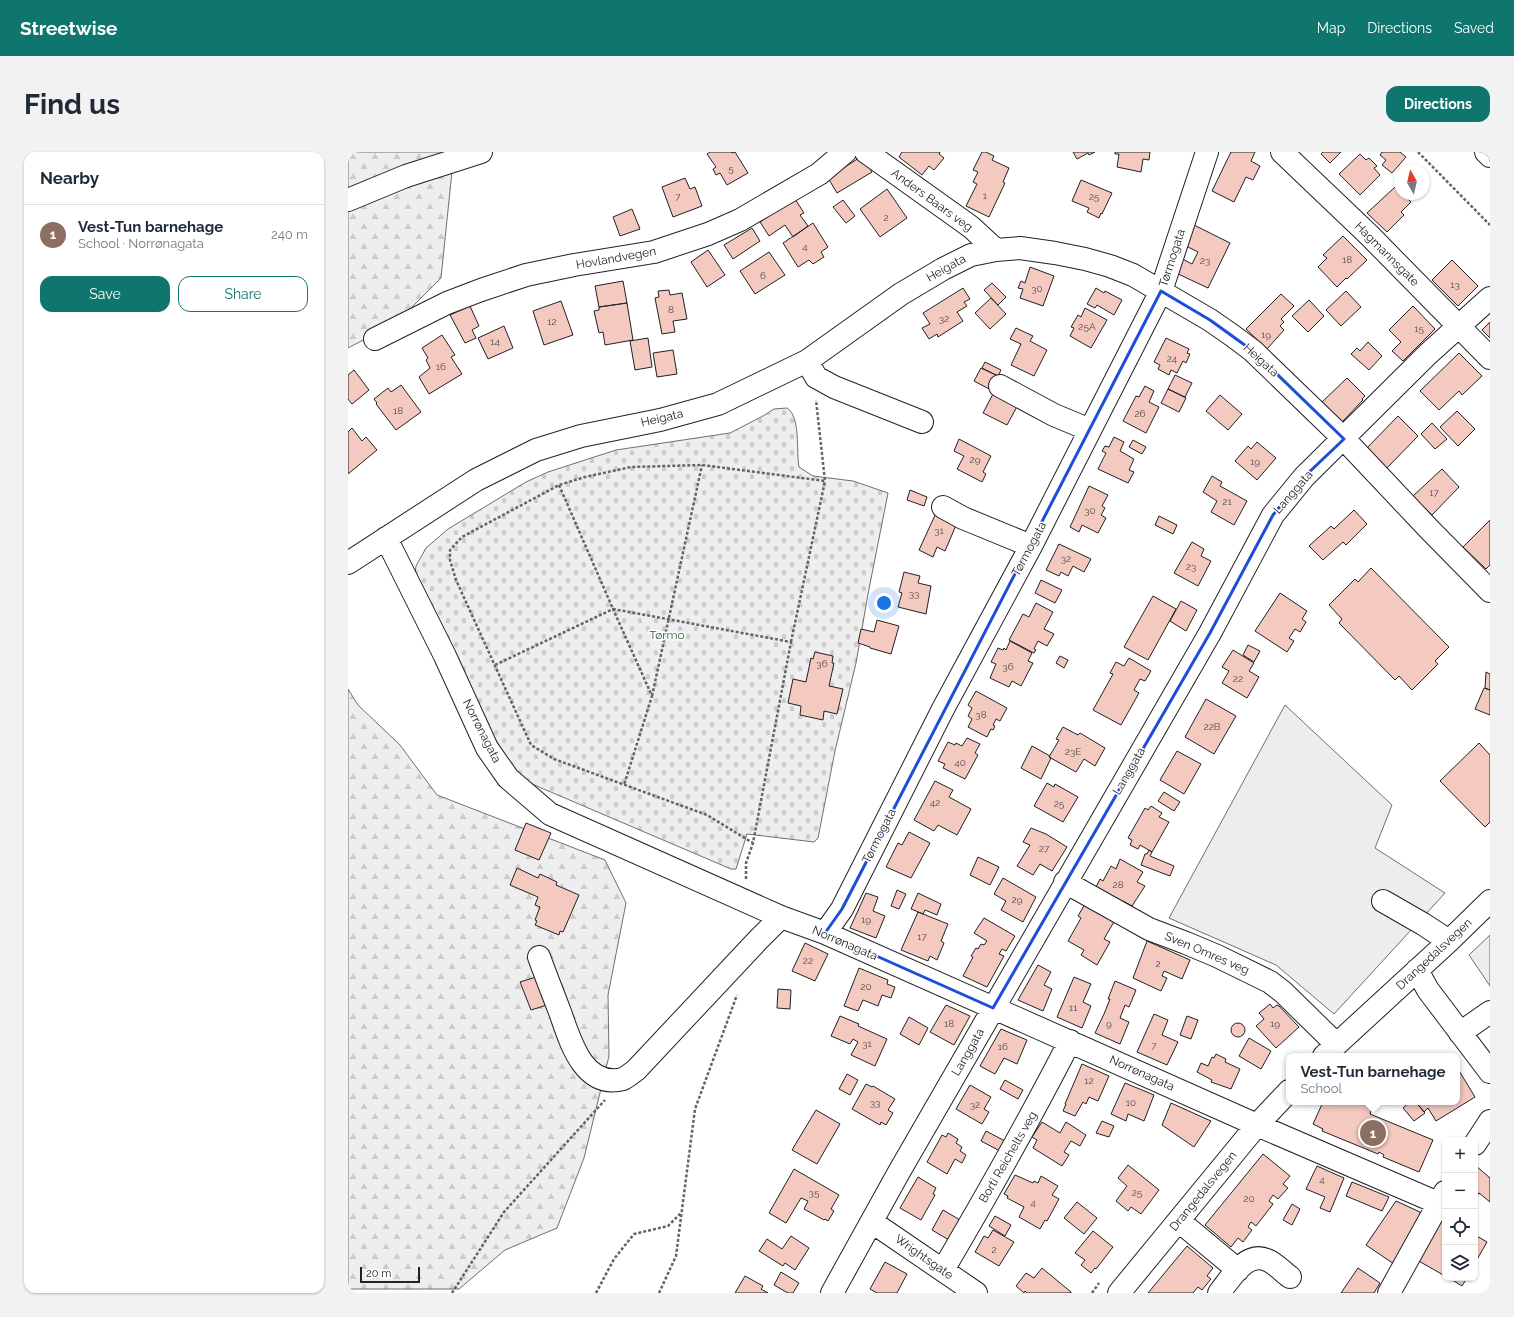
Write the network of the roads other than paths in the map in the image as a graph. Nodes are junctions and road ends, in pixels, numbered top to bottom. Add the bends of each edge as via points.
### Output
1 (481, 152) edge
2 (845, 152) edge
3 (866, 152) edge
4 (1207, 152) edge
5 (1282, 152) edge
6 (1486, 152) edge
7 (1490, 156) edge
8 (348, 200) edge
9 (996, 250) junction
10 (1161, 291) junction
11 (1490, 298) edge
12 (1459, 326) junction
13 (375, 339) dead end
14 (1490, 358) edge
15 (811, 369) junction
16 (1000, 386) dead end
17 (922, 422) dead end
18 (1090, 430) junction
19 (1344, 439) junction
20 (943, 507) dead end
21 (386, 538) junction
22 (1031, 546) junction
23 (348, 563) edge
24 (1490, 591) edge
25 (1065, 882) junction
26 (1383, 901) dead end
27 (1490, 901) edge
28 (781, 917) junction
29 (825, 934) junction
30 (1449, 941) junction
31 (539, 957) dead end
32 (1417, 970) junction
33 (993, 1008) junction
34 (1490, 1012) edge
35 (1460, 1032) junction
36 (1070, 1041) junction
37 (1330, 1050) edge
38 (1490, 1072) edge
39 (1286, 1094) edge
40 (1490, 1121) edge
41 (1257, 1125) junction
42 (1478, 1139) edge
43 (1442, 1197) edge
44 (1179, 1221) junction
45 (872, 1222) junction
46 (943, 1270) junction
47 (1238, 1270) junction
48 (1290, 1277) dead end
49 (1391, 1292) edge
50 (832, 1293) edge
51 (976, 1293) edge
52 (1119, 1293) edge
53 (1219, 1293) edge

1 - 8 main road via 406,176
2 - 13 main road, Hovlandvegen via 819,174 740,220 708,234 654,252 526,275 447,303
3 - 9 main road, Anders Baars veg via 971,227
4 - 10 main road, Tørmogata
5 - 12 main road, Hagmannsgate
6 - 7 main road
9 - 10 main road, Heigata via 1020,248 1085,259 1133,275
9 - 15 main road, Heigata via 971,255 901,294
10 - 18 main road, Tørmogata
10 - 19 main road, Heigata via 1210,320 1253,351
11 - 12 main road, Langgata
12 - 14 main road, Hagmannsgate
12 - 19 main road, Langgata
15 - 17 main road via 834,386
15 - 21 main road, Heigata via 718,404 660,420 581,436 536,450 476,480
16 - 18 main road via 1054,415
18 - 22 main road, Tørmogata
19 - 24 main road, Heigata
19 - 25 main road, Langgata via 1304,477 1273,515 1210,633
20 - 22 main road
21 - 23 main road, Heigata
21 - 28 main road, Norrønagata via 445,656 487,748 508,778 550,814
22 - 29 main road, Tørmogata via 943,709 842,909
25 - 33 main road, Langgata
25 - 37 main road, Sven Omres veg via 1149,929 1192,945 1270,982 1283,992
26 - 30 main road
27 - 30 main road, Drangedalsvegen
28 - 29 main road, Norrønagata
28 - 31 main road via 636,1070 624,1078 600,1078 580,1060
29 - 33 main road, Norrønagata
30 - 32 main road, Drangedalsvegen
32 - 35 main road via 1428,990
32 - 37 main road, Drangedalsvegen
33 - 36 main road, Norrønagata
33 - 45 main road, Langgata
34 - 35 main road
35 - 38 main road
36 - 41 main road, Norrønagata
36 - 46 main road, Borti Reichelts veg via 1012,1152
39 - 41 main road, Drangedalsvegen
40 - 42 main road
41 - 43 main road, Norrønagata
41 - 44 main road, Drangedalsvegen
43 - 49 main road
44 - 47 main road
44 - 52 main road, Drangedalsvegen
45 - 46 main road, Wrightsgate
45 - 50 main road, Langgata
46 - 51 main road, Wrightsgate
47 - 48 main road via 1256,1257 1269,1260
47 - 53 main road

